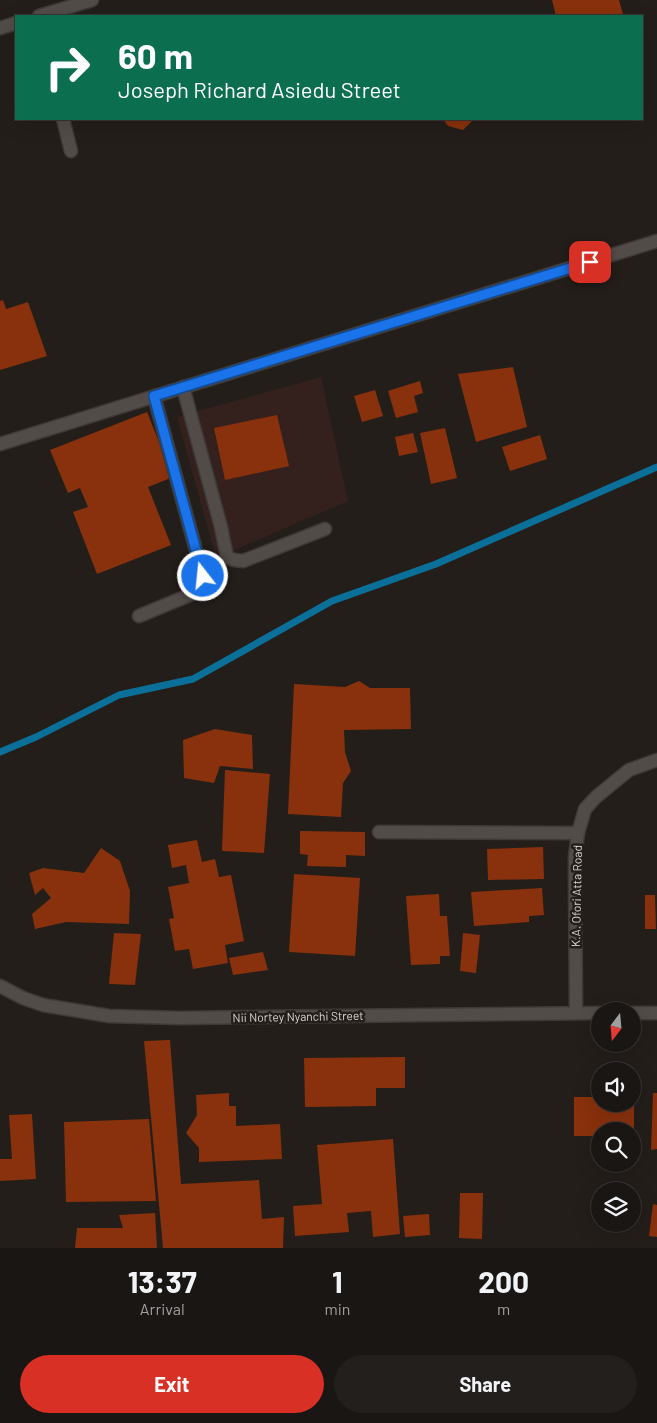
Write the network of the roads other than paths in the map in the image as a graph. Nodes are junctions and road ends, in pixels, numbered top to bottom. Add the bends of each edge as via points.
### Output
1 (92, 0) edge
2 (41, 15) edge
3 (15, 23) edge
4 (0, 28) edge
5 (63, 120) edge
6 (71, 151) dead end
7 (657, 241) edge
8 (183, 388) junction
9 (154, 396) junction
10 (0, 444) edge
11 (325, 529) dead end
12 (139, 616) dead end
13 (657, 760) edge
14 (379, 832) dead end
15 (578, 833) junction
16 (0, 986) edge
17 (576, 1013) junction
18 (591, 1013) edge
19 (641, 1013) edge
20 (657, 1013) edge

1 - 2 street
3 - 4 street
5 - 6 street
7 - 8 street
8 - 9 street
8 - 11 street via 227,557 243,561
9 - 10 street
9 - 12 street via 203,576 192,594
13 - 15 street, K.A. Ofori Atta Road via 629,770 596,797 585,810
14 - 15 street
15 - 17 street, K.A. Ofori Atta Road via 575,857
16 - 17 street, Nii Nortey Nyanchi Street via 44,1005 109,1016
17 - 18 street, Nii Nortey Nyanchi Street
19 - 20 street

